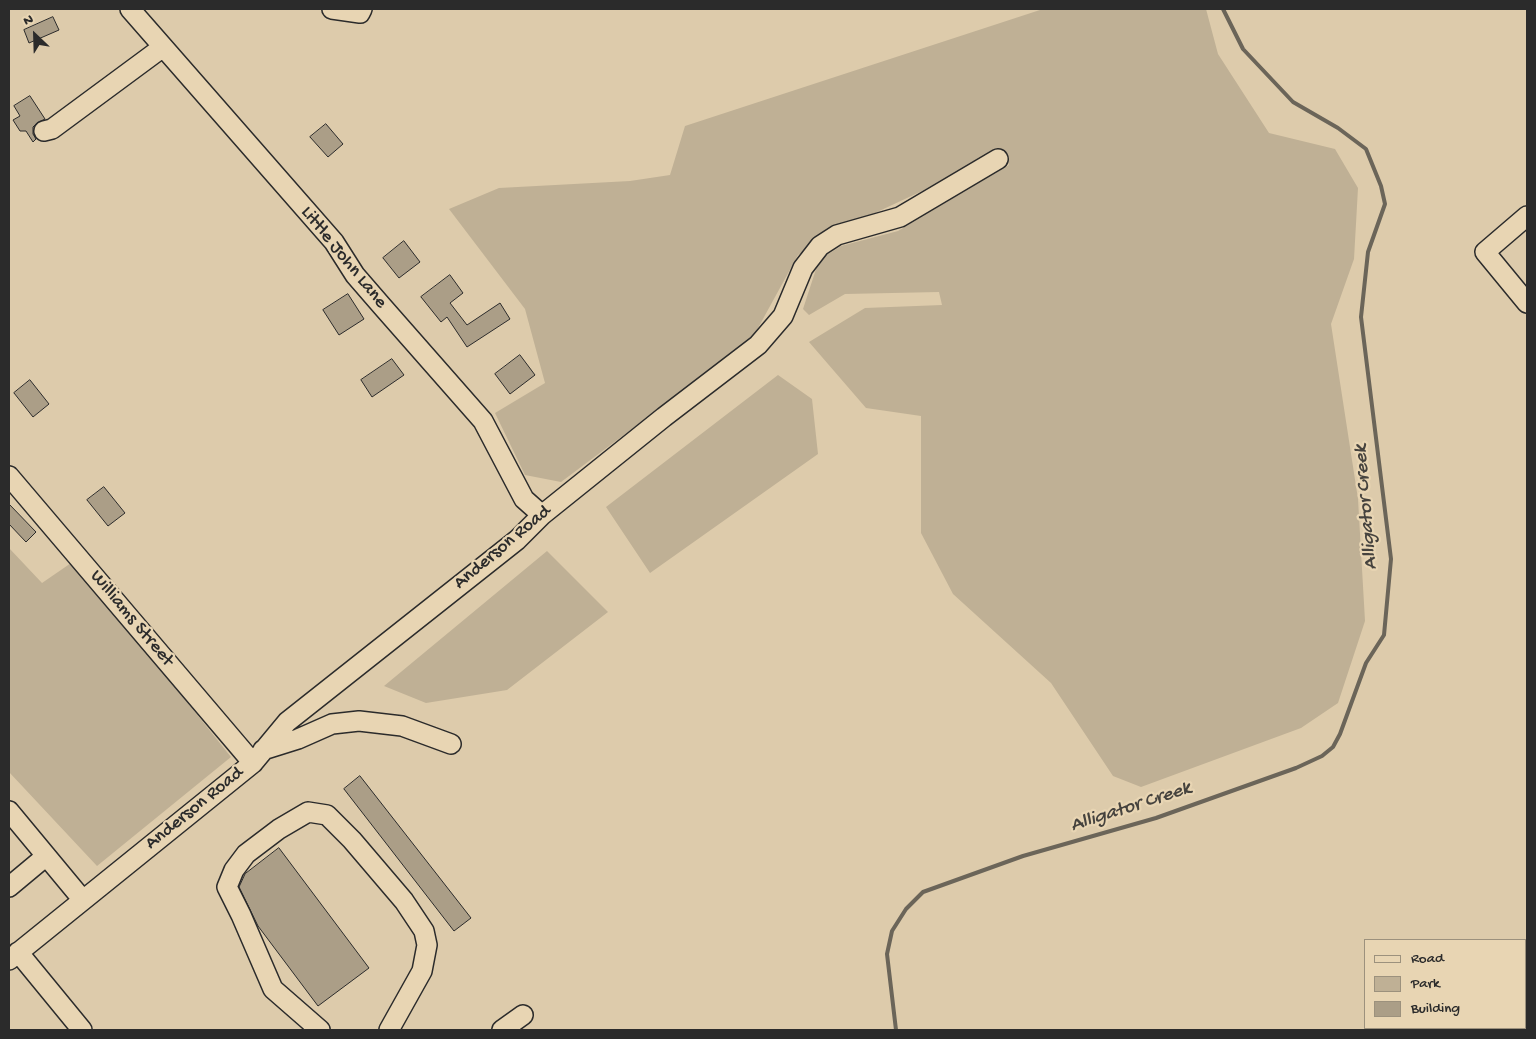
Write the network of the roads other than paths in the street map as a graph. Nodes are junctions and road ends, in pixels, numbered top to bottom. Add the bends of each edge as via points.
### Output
1 (130, 9) edge
2 (332, 9) edge
3 (362, 9) edge
4 (164, 47) junction
5 (44, 131) dead end
6 (998, 159) dead end
7 (1527, 216) edge
8 (1527, 303) edge
9 (9, 476) edge
10 (542, 515) junction
11 (451, 744) dead end
12 (258, 756) junction
13 (9, 811) edge
14 (44, 857) junction
15 (9, 886) edge
16 (82, 899) junction
17 (14, 956) edge
18 (523, 1015) dead end
19 (82, 1030) edge
20 (320, 1030) edge
21 (389, 1030) edge
22 (502, 1030) edge

1 - 4 street, Little John Lane
2 - 3 street via 360,13
4 - 5 street via 52,129
4 - 10 street, Little John Lane via 334,242 380,305 483,421 524,499
6 - 10 street, Anderson Road via 900,217 837,235 820,246 803,268 783,316 758,346
7 - 8 street via 1485,252
9 - 12 street, Williams Street
10 - 12 street, Anderson Road via 510,546 287,722
11 - 12 street via 402,726 358,721 332,724
12 - 16 street, Anderson Road
13 - 14 street
14 - 15 street
14 - 16 street
16 - 17 street, Anderson Road
17 - 19 street
18 - 22 street
20 - 21 street via 273,989 227,887 246,854 308,812 327,815 352,840 404,901 424,931 427,945 422,971

